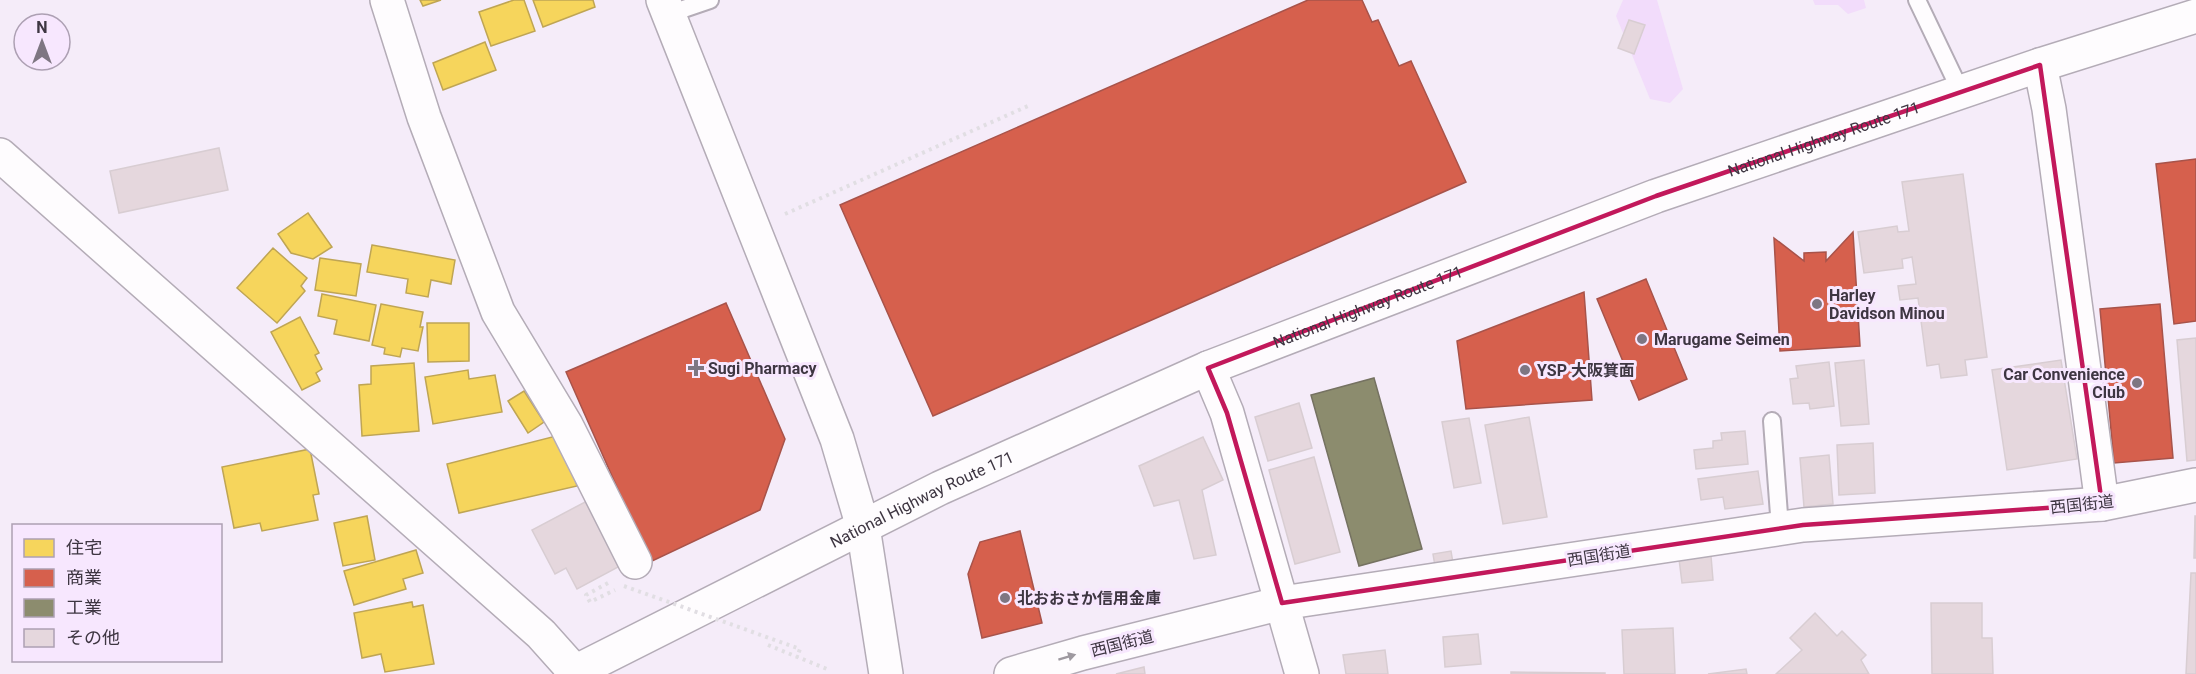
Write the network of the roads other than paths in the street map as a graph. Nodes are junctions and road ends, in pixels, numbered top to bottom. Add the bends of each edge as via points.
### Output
1 (387, 0) edge
2 (710, 0) edge
3 (1917, 0) edge
4 (666, 7) edge
5 (2196, 16) edge
6 (2040, 65) junction
7 (1961, 93) junction
8 (1, 158) edge
9 (1208, 368) junction
10 (1772, 421) dead end
11 (2196, 485) edge
12 (2102, 504) junction
13 (863, 527) junction
14 (1780, 528) junction
15 (635, 562) dead end
16 (1282, 603) junction
17 (573, 673) edge
18 (886, 674) edge
19 (1011, 674) edge
20 (1302, 674) edge

1 - 15 main road via 424,117 498,312 566,425
2 - 4 lane
3 - 7 lane
4 - 13 main road via 837,439
5 - 6 main road, National Highway Route 171
6 - 7 main road, National Highway Route 171
6 - 12 main road via 2051,120
7 - 9 main road, National Highway Route 171 via 1656,196
8 - 17 main road via 541,634
9 - 13 main road, National Highway Route 171 via 940,488
9 - 16 main road via 1227,413
10 - 14 lane
11 - 12 main road, 西国街道
12 - 14 main road, 西国街道
13 - 17 main road, National Highway Route 171
13 - 18 main road
14 - 16 main road, 西国街道
19 -> 16 main road, 西国街道 via 1083,652
16 - 20 main road

